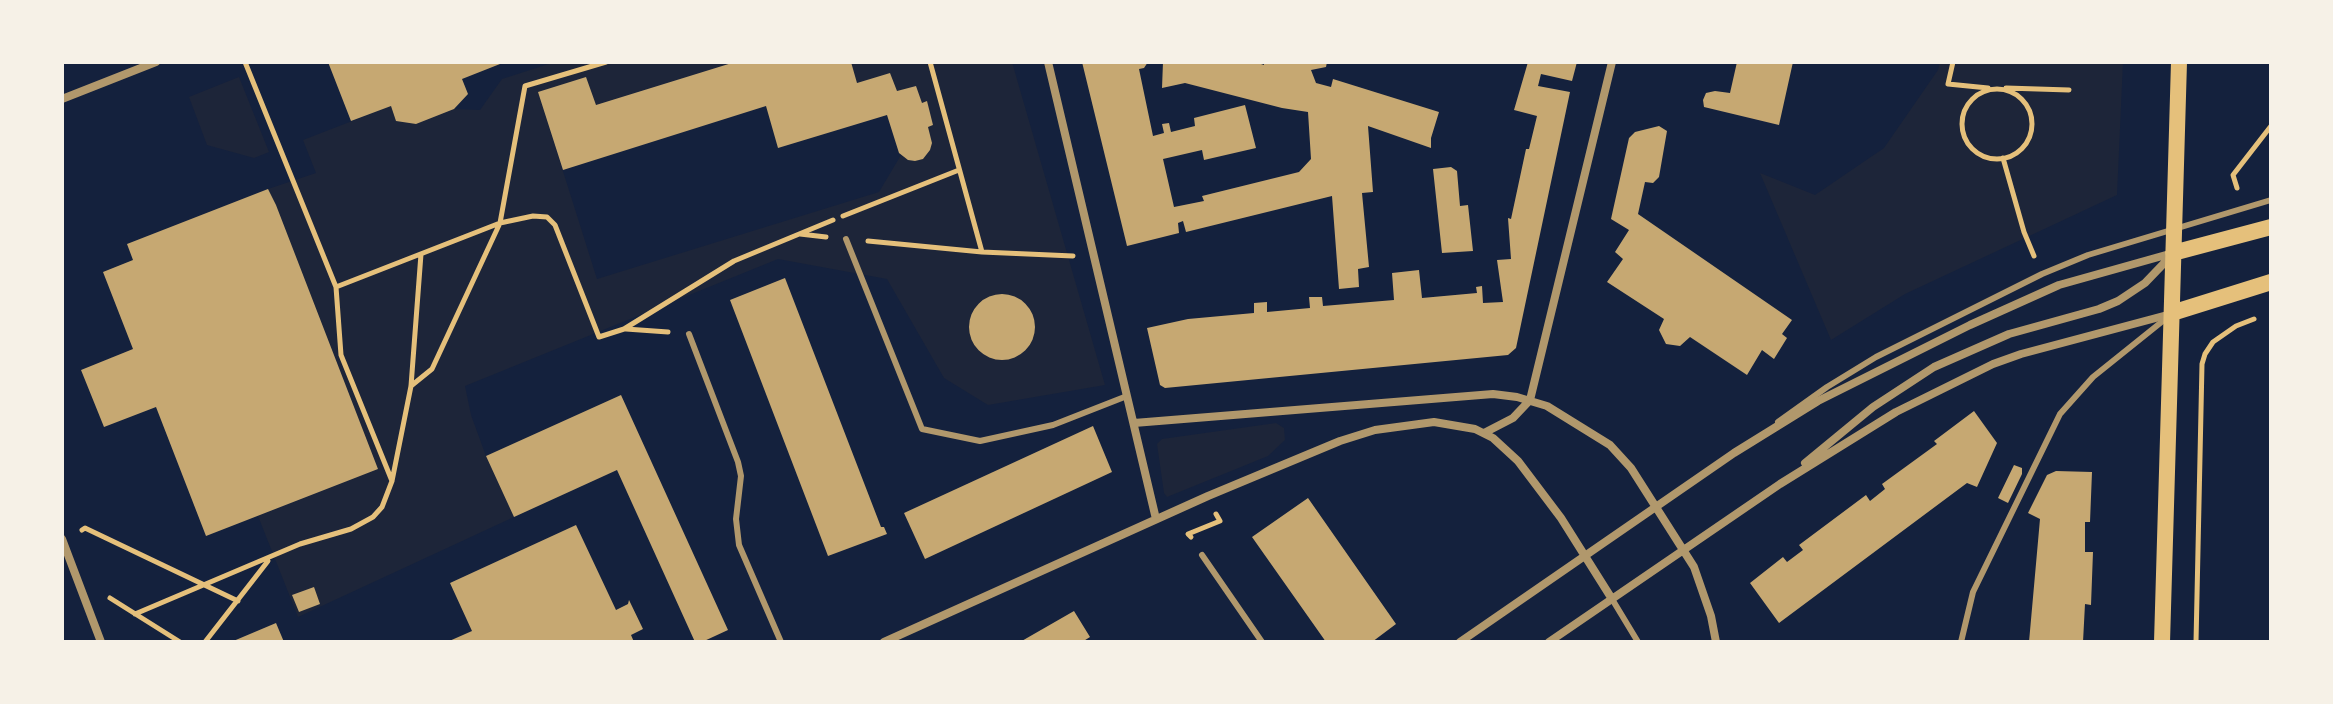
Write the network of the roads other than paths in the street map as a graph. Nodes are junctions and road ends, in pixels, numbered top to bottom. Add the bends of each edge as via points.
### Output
1 (156, 62) edge
2 (1048, 62) edge
3 (1612, 62) edge
4 (2179, 62) edge
5 (62, 99) edge
6 (2271, 200) edge
7 (2271, 227) edge
8 (2174, 229) junction
9 (846, 239) road end
10 (2173, 253) junction
11 (2271, 282) edge
12 (2172, 313) junction
13 (689, 334) road end
14 (1127, 396) junction
15 (1530, 400) junction
16 (1134, 423) junction
17 (1484, 433) junction
18 (1734, 453) junction
19 (1780, 484) junction
20 (1657, 505) junction
21 (1156, 519) junction
22 (62, 539) edge
23 (1685, 548) junction
24 (1202, 555) road end
25 (1585, 555) junction
26 (1612, 599) junction
27 (101, 642) edge
28 (781, 642) edge
29 (884, 642) edge
30 (1262, 642) edge
31 (1460, 642) edge
32 (1549, 642) edge
33 (1638, 642) edge
34 (1716, 642) edge
35 (1961, 642) edge
36 (2162, 642) edge

1 - 5 street
2 - 14 street
3 - 15 street
4 - 8 main road
6 - 8 lane
7 - 10 main road
8 - 10 main road
8 - 18 lane via 2088,255 1924,331 1862,365
9 - 14 lane via 922,429 980,441 1053,425
10 - 12 main road
10 - 18 street via 2028,298 1818,401
10 - 19 street via 2145,283 2118,301 2009,334 1934,367 1856,420
11 - 12 main road
12 - 19 street via 1993,364 1896,412
12 - 35 lane via 2093,377 2060,414 1977,584
12 - 36 main road
13 - 28 lane via 738,462 739,545
14 - 16 street
15 - 16 street via 1482,394
15 - 17 street via 1513,418
15 - 20 street via 1610,445
16 - 21 street
17 - 21 street via 1434,422 1375,430
17 - 25 street via 1527,471
18 - 20 street
19 - 23 street
20 - 23 street
20 - 25 street
21 - 29 street
22 - 27 street
23 - 26 street
23 - 34 street via 1704,592
24 - 30 lane
25 - 26 street
25 - 31 street
26 - 32 street
26 - 33 lane

